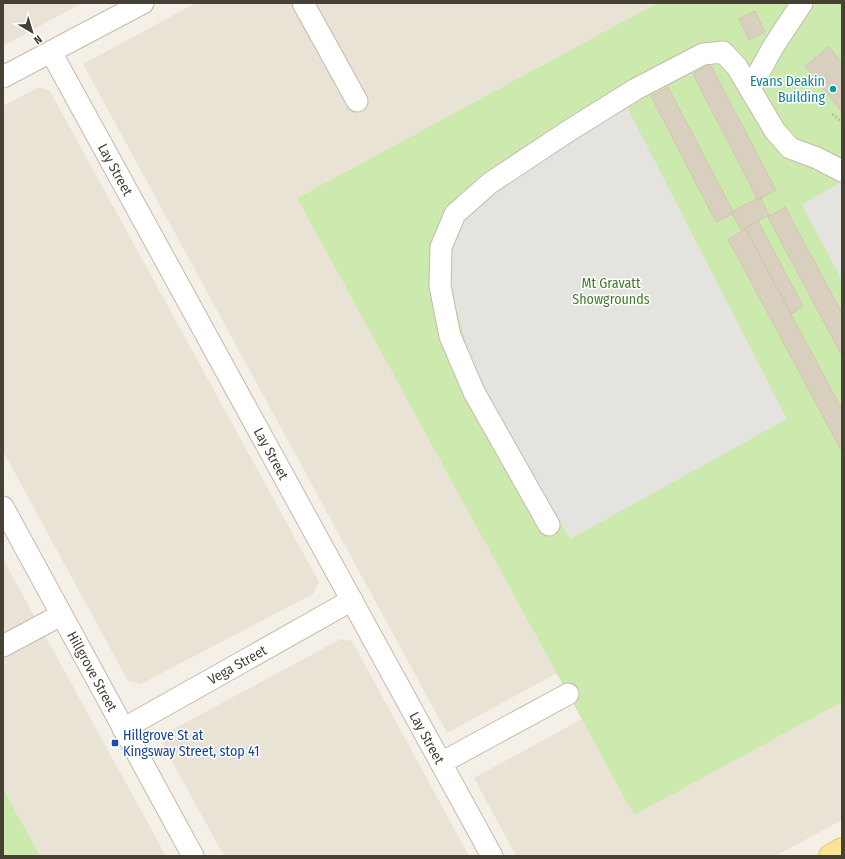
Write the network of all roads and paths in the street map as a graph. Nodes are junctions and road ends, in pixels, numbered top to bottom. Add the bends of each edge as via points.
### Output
1 (143, 3) edge
2 (303, 3) edge
3 (802, 3) edge
4 (51, 52) junction
5 (3, 77) edge
6 (750, 89) junction
7 (357, 101) dead end
8 (832, 114) dead end
9 (842, 122) edge
10 (842, 171) edge
11 (3, 507) edge
12 (549, 525) dead end
13 (352, 600) junction
14 (61, 615) junction
15 (3, 646) edge
16 (568, 694) dead end
17 (123, 729) junction
18 (441, 763) junction
19 (842, 849) edge
20 (193, 856) edge
21 (492, 856) edge
22 (830, 856) edge

1 - 4 street
2 - 7 street
3 - 6 street via 773,47
4 - 5 street
4 - 13 street, Lay Street
6 - 10 street via 775,131 790,148 818,158
6 - 12 street via 737,67 723,52 702,54 636,89 570,130 490,183 455,214 442,247 440,286 450,336 474,392
8 - 9 path
11 - 14 street, Hillgrove Street
13 - 17 street, Vega Street
13 - 18 street, Lay Street
14 - 15 street
14 - 17 street, Hillgrove Street
16 - 18 street
17 - 20 street, Hillgrove Street
18 - 21 street, Lay Street
19 - 22 main road

